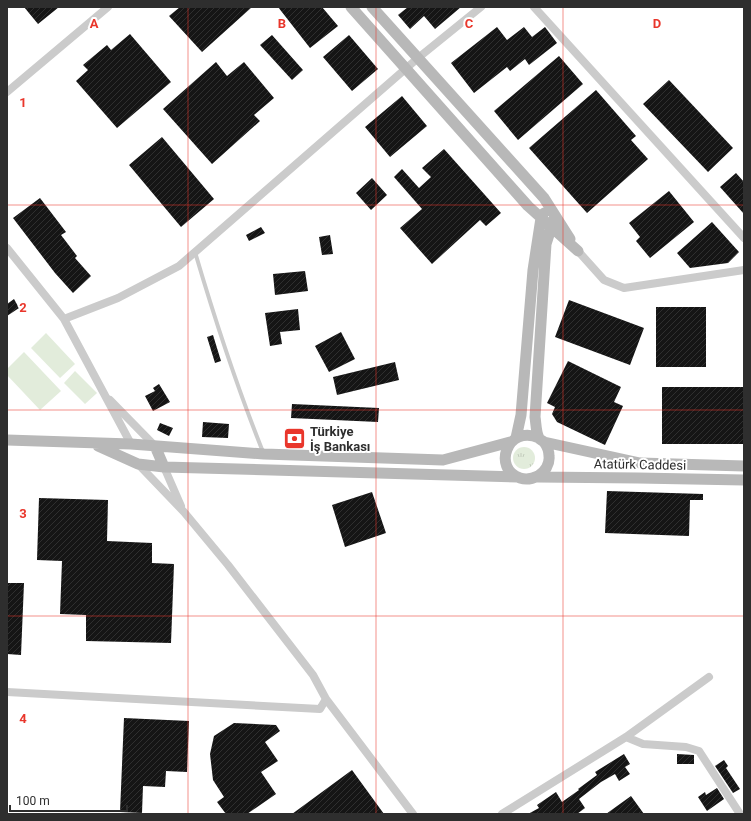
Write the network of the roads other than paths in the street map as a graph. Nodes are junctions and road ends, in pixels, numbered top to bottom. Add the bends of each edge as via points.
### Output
1 (108, 7) edge
2 (350, 7) edge
3 (372, 7) edge
4 (481, 7) edge
5 (534, 7) edge
6 (418, 58) junction
7 (406, 70) junction
8 (7, 92) edge
9 (549, 206) junction
10 (555, 216) junction
11 (541, 218) junction
12 (552, 228) junction
13 (744, 238) edge
14 (7, 248) edge
15 (578, 251) junction
16 (195, 252) junction
17 (744, 270) edge
18 (64, 319) junction
19 (104, 394) junction
20 (7, 440) edge
21 (513, 440) junction
22 (541, 440) junction
23 (94, 444) junction
24 (131, 444) junction
25 (155, 446) junction
26 (264, 454) junction
27 (138, 464) junction
28 (744, 466) edge
29 (164, 467) junction
30 (518, 477) junction
31 (537, 477) junction
32 (744, 480) edge
33 (184, 512) junction
34 (709, 677) dead end
35 (7, 692) edge
36 (326, 699) junction
37 (626, 737) junction
38 (413, 814) edge
39 (502, 814) edge
40 (740, 814) edge

1 - 8 street
2 - 7 street
3 - 6 street
4 - 6 street
5 - 13 street
6 - 7 street
6 - 9 street
7 - 11 street
7 - 16 street
9 - 10 street
9 - 11 street
10 - 12 street
10 - 15 street
11 - 12 street
11 - 21 street via 533,270 521,416
12 - 15 street
12 - 22 street via 546,244 535,417
14 - 18 street
15 - 17 street via 604,280 624,288
16 - 18 street via 179,266 118,298
16 - 26 lane via 239,390
18 - 19 street
19 - 24 street
19 - 25 street
20 - 23 street
21 - 22 street via 527,435
21 - 26 street via 443,460
21 - 30 street via 507,448 505,462
22 - 28 street, Atatürk Caddesi via 640,464
22 - 31 street via 549,452 548,464
23 - 24 street
23 - 27 street
24 - 25 street
24 - 27 street
25 - 26 street
25 - 29 street
27 - 29 street
27 - 33 street
29 - 30 street
29 - 33 street
30 - 31 street
31 - 32 street, Atatürk Caddesi
33 - 36 street via 314,675
34 - 37 street
35 - 36 street via 320,709
36 - 38 street
37 - 39 street
37 - 40 street via 643,744 686,747 699,751

